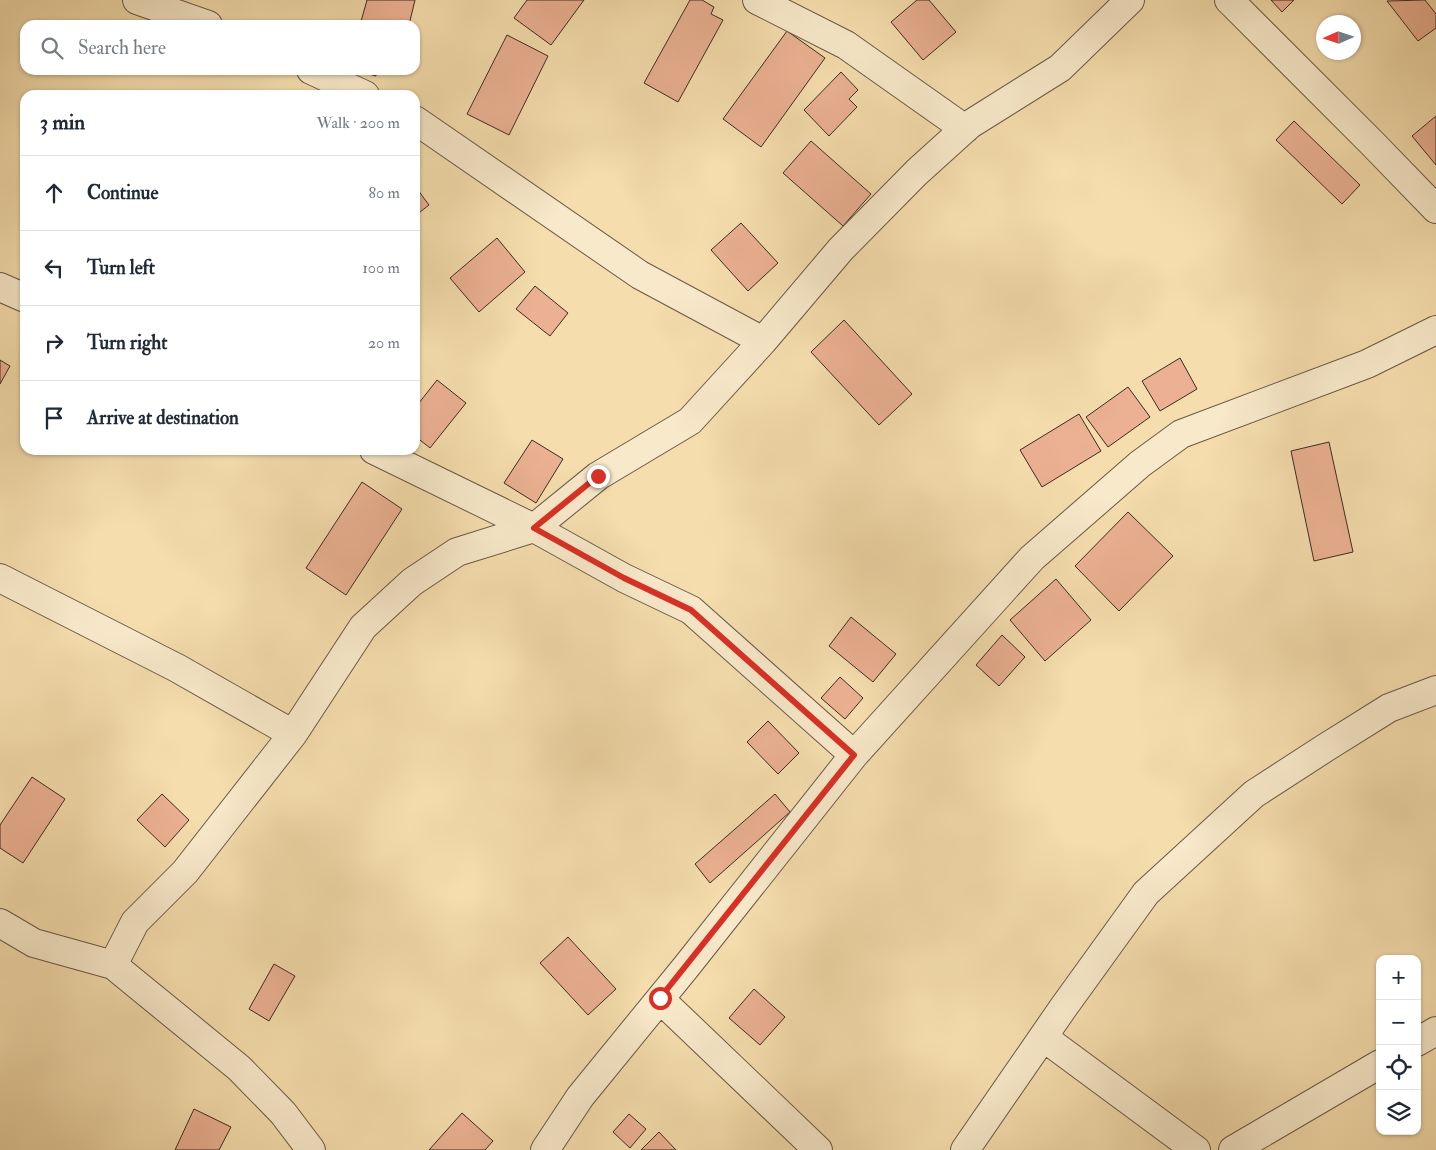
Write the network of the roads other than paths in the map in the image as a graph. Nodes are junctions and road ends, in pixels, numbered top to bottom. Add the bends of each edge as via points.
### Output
1 (137, 0) edge
2 (757, 0) edge
3 (1130, 0) edge
4 (1229, 0) edge
5 (194, 20) edge
6 (322, 75) edge
7 (354, 90) edge
8 (420, 123) edge
9 (965, 129) junction
10 (1436, 209) edge
11 (0, 287) edge
12 (20, 296) edge
13 (1436, 330) edge
14 (764, 340) junction
15 (384, 455) edge
16 (534, 528) junction
17 (0, 578) edge
18 (1436, 690) edge
19 (293, 734) junction
20 (854, 755) junction
21 (0, 923) edge
22 (113, 965) junction
23 (660, 998) junction
24 (1436, 1031) edge
25 (1043, 1037) junction
26 (1421, 1040) edge
27 (1376, 1066) edge
28 (311, 1150) edge
29 (545, 1150) edge
30 (818, 1150) edge
31 (964, 1150) edge
32 (1196, 1150) edge
33 (1233, 1150) edge

1 - 5 street
2 - 9 street via 846,45
3 - 9 street via 1060,68
4 - 10 street
6 - 7 street
8 - 14 street via 640,275
9 - 14 street via 842,248
11 - 12 street
13 - 20 street via 1366,364 1181,434 1140,464 1032,558
14 - 16 street via 690,421 598,476
15 - 16 street
16 - 19 street via 457,552 412,582 362,627
16 - 20 street via 624,578 691,610
17 - 19 street via 177,668
18 - 25 street via 1389,708 1254,794 1146,893
19 - 22 street via 185,872 135,922
20 - 23 street
21 - 22 street via 34,942
22 - 28 street via 239,1068 283,1112
23 - 29 street via 580,1097
23 - 30 street
24 - 26 street
25 - 31 street
25 - 32 street
27 - 33 street

